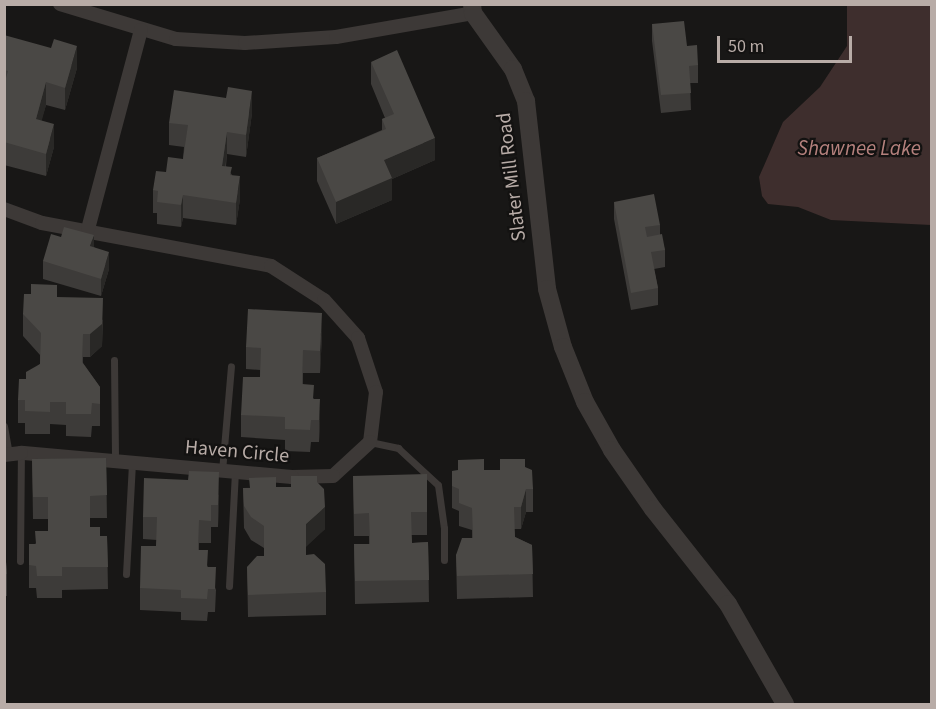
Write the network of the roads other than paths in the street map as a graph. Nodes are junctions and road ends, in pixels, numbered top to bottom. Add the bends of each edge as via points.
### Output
1 (60, 4) edge
2 (473, 9) edge
3 (141, 30) junction
4 (4, 209) edge
5 (88, 229) junction
6 (114, 360) dead end
7 (231, 366) dead end
8 (4, 426) edge
9 (370, 442) junction
10 (11, 454) edge
11 (115, 461) junction
12 (132, 463) junction
13 (228, 471) junction
14 (444, 560) dead end
15 (20, 561) dead end
16 (126, 574) dead end
17 (229, 586) dead end
18 (784, 705) edge

1 - 3 street, Slater Mill Road
2 - 3 street, Slater Mill Road via 336,37 245,43 176,39
2 - 18 street, Slater Mill Road via 513,69 526,101 547,289 563,347 585,402 647,501 728,604
3 - 5 street
4 - 5 street via 42,223
5 - 9 street via 271,266 324,300 358,338 376,392
6 - 11 lane
7 - 13 lane
8 - 10 lane
9 - 13 street, Haven Circle via 333,476
9 - 14 lane via 398,448 438,485
10 - 11 street, Haven Circle
10 - 15 lane
11 - 12 street, Haven Circle
12 - 13 street, Haven Circle
12 - 16 lane
13 - 17 lane

